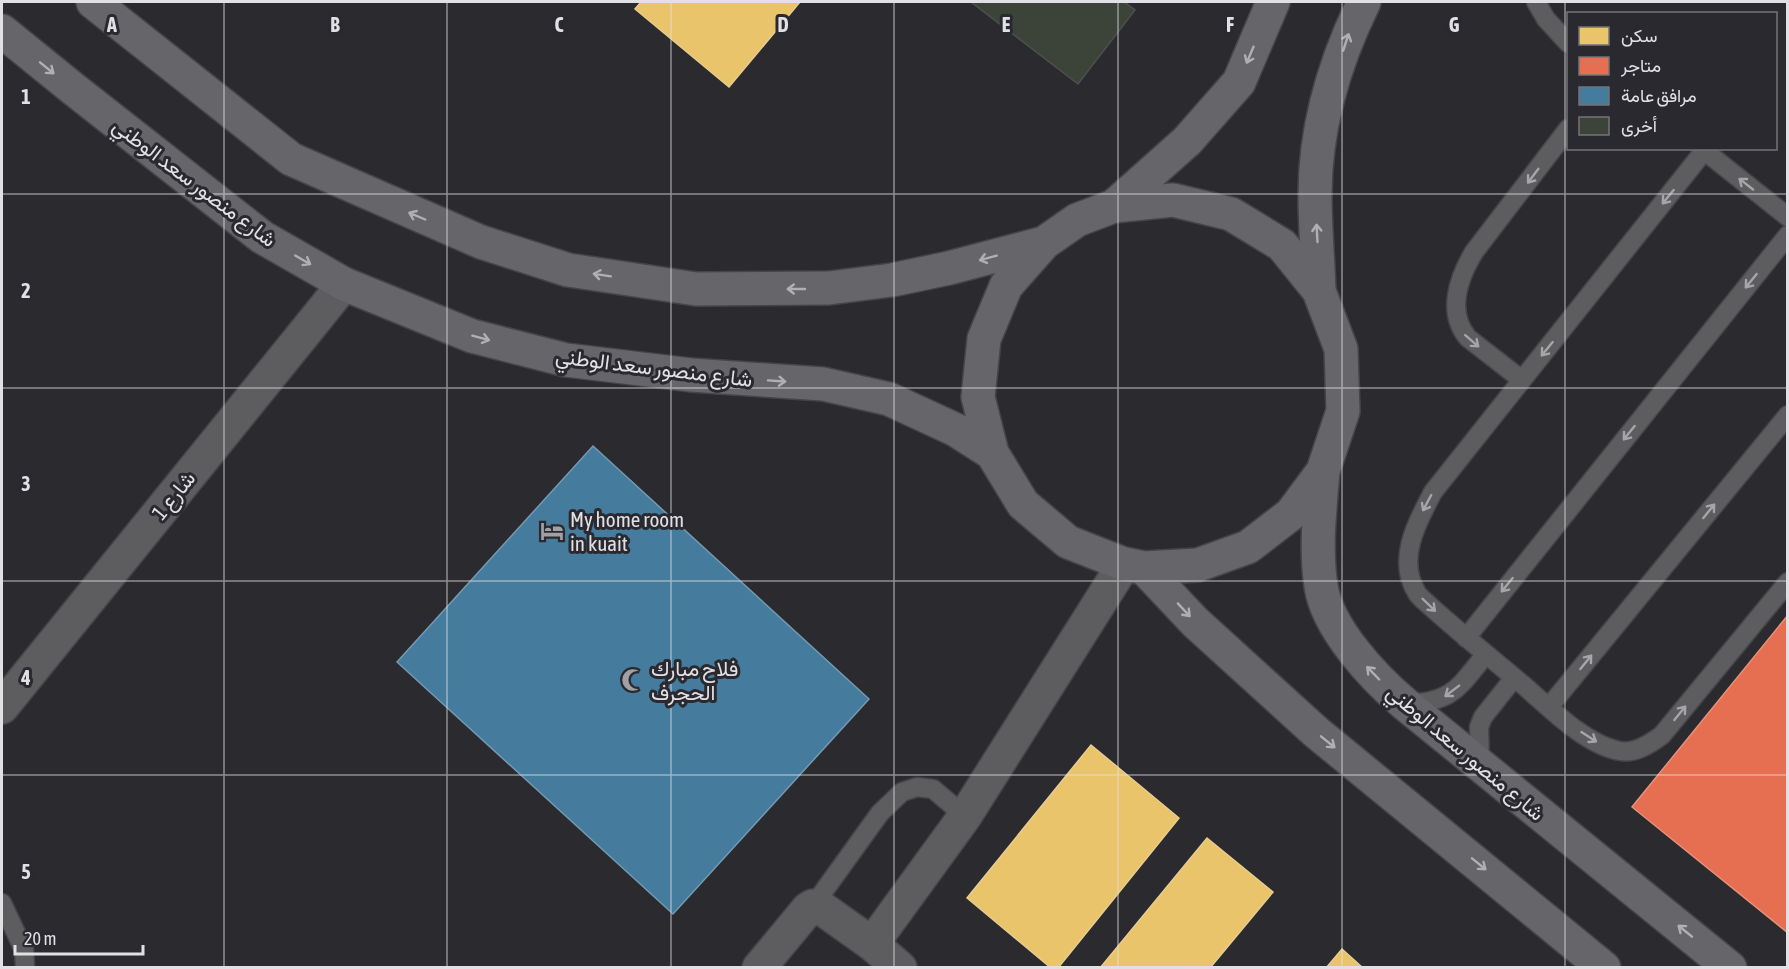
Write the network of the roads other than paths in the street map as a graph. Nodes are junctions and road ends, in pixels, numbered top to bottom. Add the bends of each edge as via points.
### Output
1 (93, 2) edge
2 (1273, 2) edge
3 (1364, 2) edge
4 (1536, 2) edge
5 (2, 31) edge
6 (1567, 42) edge
7 (1567, 132) edge
8 (1703, 150) edge
9 (1114, 206) junction
10 (1788, 217) edge
11 (1788, 235) edge
12 (1044, 243) junction
13 (344, 284) junction
14 (1319, 291) junction
15 (1522, 380) junction
16 (1788, 415) edge
17 (992, 453) junction
18 (1323, 471) junction
19 (1134, 566) junction
20 (1788, 582) edge
21 (1466, 638) junction
22 (1486, 654) junction
23 (1514, 678) junction
24 (6, 693) edge
25 (1405, 704) junction
26 (1549, 707) junction
27 (1480, 765) junction
28 (965, 816) junction
29 (2, 903) edge
30 (813, 906) junction
31 (872, 944) junction
32 (25, 968) edge
33 (759, 968) edge
34 (900, 968) edge
35 (1604, 968) edge
36 (1730, 968) edge

12 -> 1 street via 892,280 830,288 696,289 568,270 481,242 291,159
2 -> 9 street via 1239,82 1187,141
14 -> 3 street via 1315,194 1322,119 1347,35
4 - 6 lane
5 -> 13 street, شارع منصور سعد الوطني via 262,237
7 -> 15 lane via 1474,252 1458,286 1456,302 1462,331
10 -> 8 lane
8 -> 15 lane
9 - 12 street via 1077,220
9 - 14 street via 1173,200 1231,214 1282,245
11 -> 21 lane
12 - 17 street via 1006,286 984,339 978,397
13 -> 17 street, شارع منصور سعد الوطني via 472,336 566,360 691,375 822,384 889,399 956,430
13 - 24 street, شارع 1
14 - 18 street via 1342,360 1342,411
15 -> 21 lane via 1433,492 1409,544 1412,580 1418,593
26 -> 16 lane
17 - 19 street via 1023,504 1068,543
18 - 19 street via 1291,514 1248,547 1198,565
25 -> 18 street, شارع منصور سعد الوطني via 1360,660 1335,624 1321,588 1318,531
19 - 28 street
19 -> 35 street via 1316,732
26 -> 20 lane via 1605,747 1622,752 1650,744 1662,735
21 - 22 lane
22 - 23 lane
22 -> 25 lane via 1451,694 1425,704
23 - 26 lane
23 - 27 lane via 1479,727
25 - 27 street, شارع منصور سعد الوطني
36 -> 27 street, شارع منصور سعد الوطني
28 - 30 lane via 933,789 902,792 880,813
28 - 31 street
29 - 32 lane via 24,950
30 - 31 street
30 - 33 street
31 - 34 street

